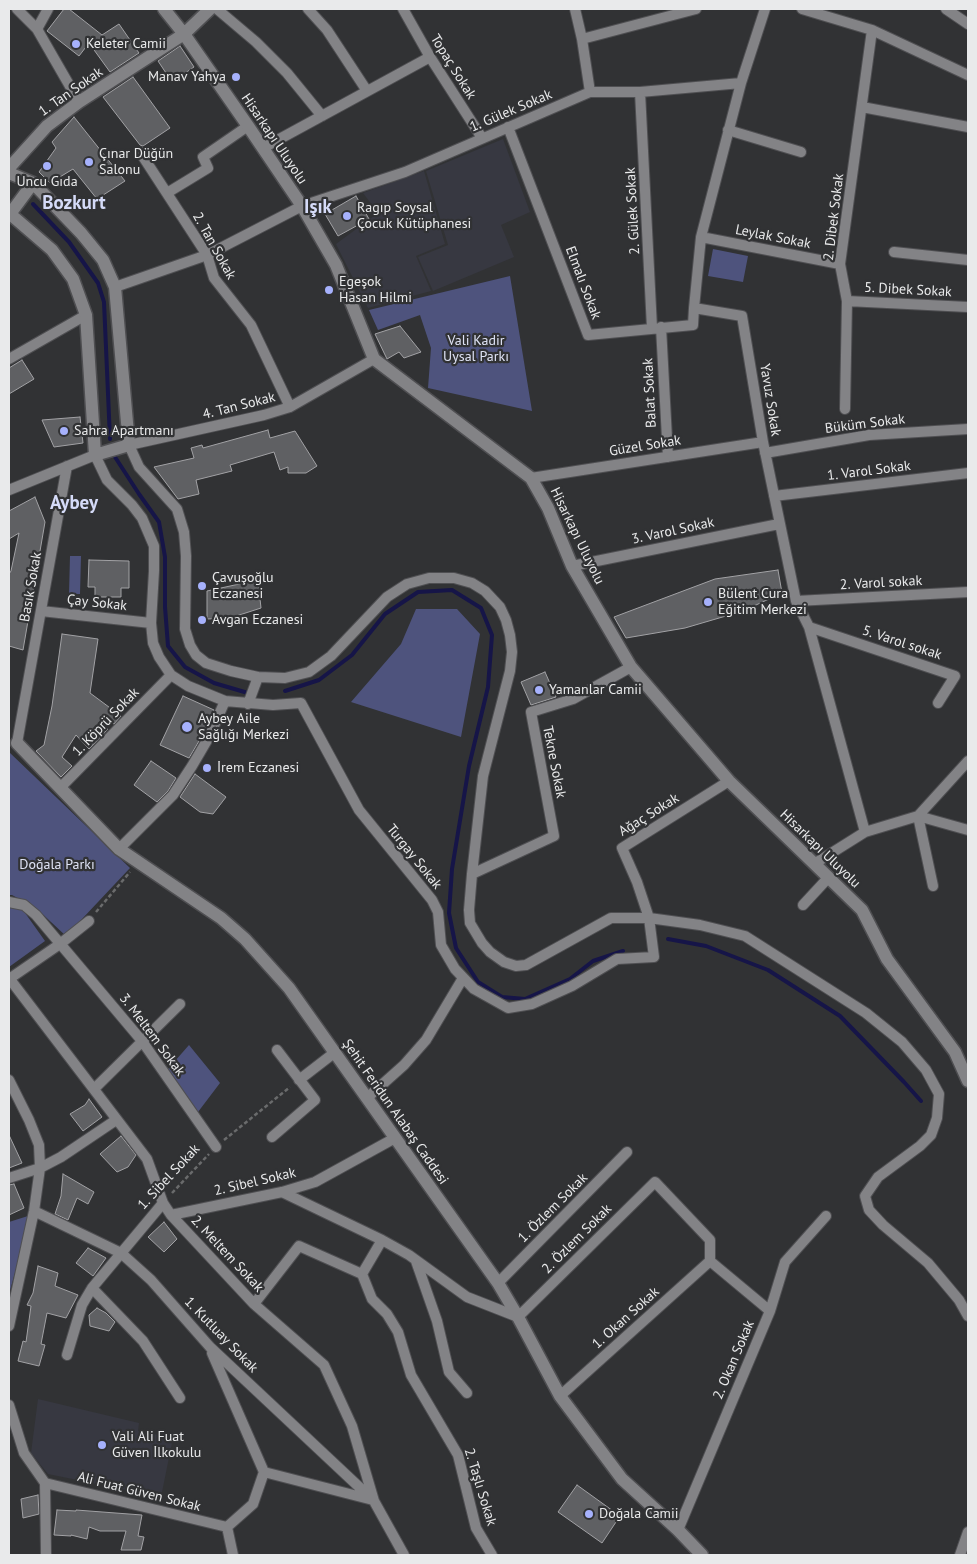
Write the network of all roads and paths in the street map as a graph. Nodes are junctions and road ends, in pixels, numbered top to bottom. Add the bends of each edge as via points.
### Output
1 (17, 9) edge
2 (48, 9) edge
3 (164, 9) edge
4 (210, 9) edge
5 (217, 9) edge
6 (308, 9) edge
7 (403, 9) edge
8 (574, 9) edge
9 (765, 9) edge
10 (802, 9) edge
11 (946, 9) edge
12 (693, 10) edge
13 (968, 24) edge
14 (37, 29) junction
15 (872, 30) junction
16 (184, 34) junction
17 (582, 39) junction
18 (430, 57) junction
19 (968, 75) edge
20 (741, 82) junction
21 (367, 91) junction
22 (590, 92) junction
23 (640, 92) junction
24 (79, 102) junction
25 (862, 107) junction
26 (322, 116) junction
27 (248, 126) junction
28 (508, 127) junction
29 (968, 127) edge
30 (728, 130) junction
31 (482, 138) junction
32 (264, 148) junction
33 (140, 152) dead end
34 (800, 152) dead end
35 (9, 168) edge
36 (9, 173) edge
37 (33, 183) junction
38 (167, 193) junction
39 (302, 206) junction
40 (9, 214) edge
41 (701, 237) junction
42 (894, 252) dead end
43 (207, 255) junction
44 (968, 260) edge
45 (840, 264) junction
46 (115, 287) junction
47 (847, 300) junction
48 (968, 307) edge
49 (694, 308) junction
50 (86, 315) junction
51 (656, 328) junction
52 (9, 359) edge
53 (374, 359) junction
54 (290, 407) junction
55 (845, 409) dead end
56 (968, 429) edge
57 (763, 442) junction
58 (129, 445) junction
59 (765, 454) junction
60 (95, 455) junction
61 (668, 457) junction
62 (67, 466) junction
63 (968, 473) edge
64 (532, 478) junction
65 (9, 490) edge
66 (774, 496) junction
67 (779, 524) junction
68 (572, 566) junction
69 (968, 592) edge
70 (796, 600) junction
71 (41, 611) junction
72 (151, 623) junction
73 (809, 627) junction
74 (631, 667) junction
75 (171, 675) junction
76 (258, 677) junction
77 (225, 701) junction
78 (938, 703) dead end
79 (248, 704) junction
80 (13, 738) edge
81 (968, 762) edge
82 (730, 781) junction
83 (60, 788) junction
84 (918, 816) junction
85 (968, 830) edge
86 (865, 832) junction
87 (119, 849) junction
88 (137, 863) junction
89 (814, 864) junction
90 (472, 874) junction
91 (828, 878) junction
92 (933, 886) dead end
93 (9, 902) edge
94 (802, 905) dead end
95 (649, 918) junction
96 (89, 920) joint
97 (60, 944) junction
98 (463, 978) junction
99 (9, 979) edge
100 (180, 1004) dead end
101 (142, 1042) junction
102 (277, 1050) dead end
103 (334, 1053) junction
104 (9, 1080) edge
105 (299, 1080) junction
106 (968, 1081) edge
107 (94, 1089) junction
108 (367, 1098) junction
109 (116, 1120) junction
110 (272, 1137) dead end
111 (395, 1138) junction
112 (216, 1147) junction
113 (628, 1152) dead end
114 (40, 1168) junction
115 (9, 1178) edge
116 (282, 1192) junction
117 (162, 1203) junction
118 (34, 1211) junction
119 (171, 1215) junction
120 (826, 1216) dead end
121 (382, 1240) junction
122 (121, 1253) junction
123 (416, 1261) junction
124 (710, 1261) junction
125 (362, 1274) junction
126 (498, 1283) junction
127 (92, 1288) junction
128 (254, 1304) junction
129 (770, 1311) junction
130 (518, 1316) junction
131 (968, 1316) edge
132 (9, 1326) edge
133 (210, 1347) junction
134 (67, 1354) dead end
135 (467, 1393) dead end
136 (560, 1396) junction
137 (180, 1398) dead end
138 (9, 1405) edge
139 (264, 1472) junction
140 (45, 1483) junction
141 (374, 1500) junction
142 (227, 1527) junction
143 (678, 1530) junction
144 (968, 1532) edge
145 (46, 1555) edge
146 (233, 1555) edge
147 (404, 1555) edge
148 (492, 1555) edge
149 (702, 1555) edge
150 (960, 1555) edge

1 - 14 street
2 - 14 street
3 - 16 street, Hisarkapı Uluyolu
4 - 16 street, 1. Tan Sokak
5 - 26 street via 287,73
6 - 21 street via 327,30
7 - 18 street, Topaç Sokak
8 - 17 street
9 - 20 street
10 - 15 street
11 - 13 street
12 - 17 street
14 - 24 street
15 - 19 street
15 - 25 street, 2. Dibek Sokak
16 - 24 street, 1. Tan Sokak
16 - 27 street, Hisarkapı Uluyolu
17 - 22 street
18 - 21 street
18 - 31 street, Topaç Sokak
20 - 23 street, 1. Gülek Sokak
20 - 30 street
21 - 26 street
22 - 23 street, 1. Gülek Sokak
22 - 28 street, 1. Gülek Sokak
23 - 51 street, 2. Gülek Sokak
24 - 35 street, 1. Tan Sokak via 47,126
25 - 29 street
25 - 45 street, 2. Dibek Sokak
26 - 32 street
27 - 32 street, Hisarkapı Uluyolu
27 - 38 street via 203,156 208,168
28 - 31 street, 1. Gülek Sokak
28 - 51 street, Elmalı Sokak via 588,335
30 - 34 street
30 - 41 street
31 - 39 street, 1. Gülek Sokak via 405,172
32 - 39 street, Hisarkapı Uluyolu
33 - 38 street, 2. Tan Sokak
36 - 37 street
37 - 40 street
37 - 46 street via 103,260
38 - 43 street, 2. Tan Sokak
39 - 43 street, 1. Gülek Sokak
39 - 53 street, Hisarkapı Uluyolu via 336,265
40 - 50 street via 52,250 73,279
41 - 45 street, Leylak Sokak
41 - 49 street
42 - 44 street
43 - 46 street, 1. Gülek Sokak
43 - 54 street, 2. Tan Sokak via 214,278 251,325
45 - 47 street, 2. Dibek Sokak
46 - 58 street
47 - 48 street, 5. Dibek Sokak
47 - 55 street, 2. Dibek Sokak
49 - 51 street, Elmalı Sokak via 693,325
49 - 57 street, Yavuz Sokak via 742,316
50 - 52 street
50 - 60 street
51 - 61 street, Balat Sokak
53 - 54 street, 4. Tan Sokak
53 - 64 street, Hisarkapı Uluyolu
54 - 58 street, 4. Tan Sokak
56 - 59 street, Büküm Sokak via 869,435
57 - 59 street, Yavuz Sokak
57 - 61 street, Güzel Sokak
58 - 60 street
58 - 76 street via 140,467 177,509 184,532 185,629 190,646 206,663
59 - 66 street, Yavuz Sokak
60 - 62 street
60 - 72 street via 107,480 142,518 154,546
61 - 64 street, Güzel Sokak
62 - 65 street
62 - 71 street, Basık Sokak
63 - 66 street, 1. Varol Sokak
64 - 68 street, Hisarkapı Uluyolu
66 - 67 street, Yavuz Sokak
67 - 68 street, 3. Varol Sokak
67 - 70 street, Yavuz Sokak
68 - 74 street, Hisarkapı Uluyolu
69 - 70 street, 2. Varol sokak
70 - 73 street, Yavuz Sokak
71 - 72 street, Çay Sokak
71 - 80 street, Basık Sokak
72 - 75 street via 153,643
73 - 78 street, 5. Varol sokak via 955,676
73 - 86 street, Yavuz Sokak
74 - 82 street, Hisarkapı Uluyolu
74 - 90 street, Tekne Sokak via 573,698 531,712 554,836
75 - 77 street via 188,686
75 - 83 street, 1. Köprü Sokak
76 - 79 street
76 - 90 street via 286,678 309,672 331,656 387,597 407,584 429,578 454,578 485,591 500,607 506,620 512,652 483,776
77 - 79 street
77 - 87 street via 209,737 173,795
79 - 98 street, Turgay Sokak via 301,703 359,810 432,900 438,912 441,945
80 - 83 street, Şehit Feridun Alabaş Caddesi
81 - 84 street
82 - 89 street, Hisarkapı Uluyolu
82 - 95 street, Ağaç Sokak via 622,848
83 - 87 street, Şehit Feridun Alabaş Caddesi
84 - 85 street
84 - 86 street
84 - 92 street
86 - 89 street
87 - 88 street, Şehit Feridun Alabaş Caddesi
88 - 96 path
88 - 103 street, Şehit Feridun Alabaş Caddesi via 221,918 245,939 289,988
89 - 91 street, Hisarkapı Uluyolu
90 - 95 street via 470,923 490,952 516,966 526,965 611,918
91 - 94 street
91 - 106 street, Hisarkapı Uluyolu via 862,910 887,959 955,1052
93 - 97 street, 3. Meltem Sokak via 24,905 36,914
95 - 98 street, Turgay Sokak via 654,957 617,959 572,986 532,1004 508,1008 474,989
95 - 131 street via 700,925 745,936 866,1013 902,1042 926,1070 939,1094 937,1118 931,1135 878,1177 865,1196 868,1210 928,1263
96 - 97 street
97 - 99 street
97 - 101 street, 3. Meltem Sokak
98 - 108 street via 426,1040
99 - 107 street, 2. Meltem Sokak
100 - 101 street
101 - 107 street
101 - 112 street, 3. Meltem Sokak
102 - 105 street
103 - 105 street
103 - 108 street, Şehit Feridun Alabaş Caddesi
104 - 114 street via 39,1145
105 - 110 street via 315,1100
105 - 112 path, 1. Sibel Sokak
107 - 109 street, 2. Meltem Sokak
108 - 111 street, Şehit Feridun Alabaş Caddesi
109 - 114 street via 61,1158
109 - 117 street, 2. Meltem Sokak via 147,1160
111 - 116 street, 2. Sibel Sokak via 315,1182
111 - 126 street, Şehit Feridun Alabaş Caddesi
112 - 117 path, 1. Sibel Sokak
113 - 126 street, 1. Özlem Sokak
114 - 115 street
114 - 118 street
116 - 119 street, 2. Sibel Sokak
116 - 121 street
117 - 119 street, 2. Meltem Sokak
117 - 122 street, 1. Sibel Sokak
118 - 122 street, 1. Kutluay Sokak
118 - 132 street
119 - 128 street, 2. Meltem Sokak
120 - 129 street via 785,1262
121 - 123 street
121 - 125 street
122 - 127 street, 1. Sibel Sokak
122 - 133 street, 1. Kutluay Sokak via 151,1280
123 - 130 street via 466,1297
123 - 135 street via 437,1321 449,1372
124 - 129 street, 2. Okan Sokak
124 - 130 street, 2. Özlem Sokak via 710,1240 655,1182
124 - 136 street, 1. Okan Sokak
125 - 128 street via 299,1246
125 - 148 street, 2. Taşlı Sokak via 372,1299 398,1332 411,1375 458,1455 476,1528
126 - 130 street, Şehit Feridun Alabaş Caddesi
127 - 134 street, 1. Sibel Sokak via 82,1305
127 - 137 street via 143,1341
128 - 141 street, 2. Meltem Sokak via 324,1366 352,1426
129 - 143 street, 2. Okan Sokak
130 - 136 street, Şehit Feridun Alabaş Caddesi
133 - 139 street
133 - 141 street, 1. Kutluay Sokak
136 - 143 street, Şehit Feridun Alabaş Caddesi via 622,1479
138 - 140 street via 24,1453
139 - 141 street
139 - 142 street via 253,1504
140 - 142 street, Ali Fuat Güven Sokak
140 - 145 street
141 - 147 street, 2. Meltem Sokak
142 - 146 street
143 - 149 street, Şehit Feridun Alabaş Caddesi
144 - 150 street

